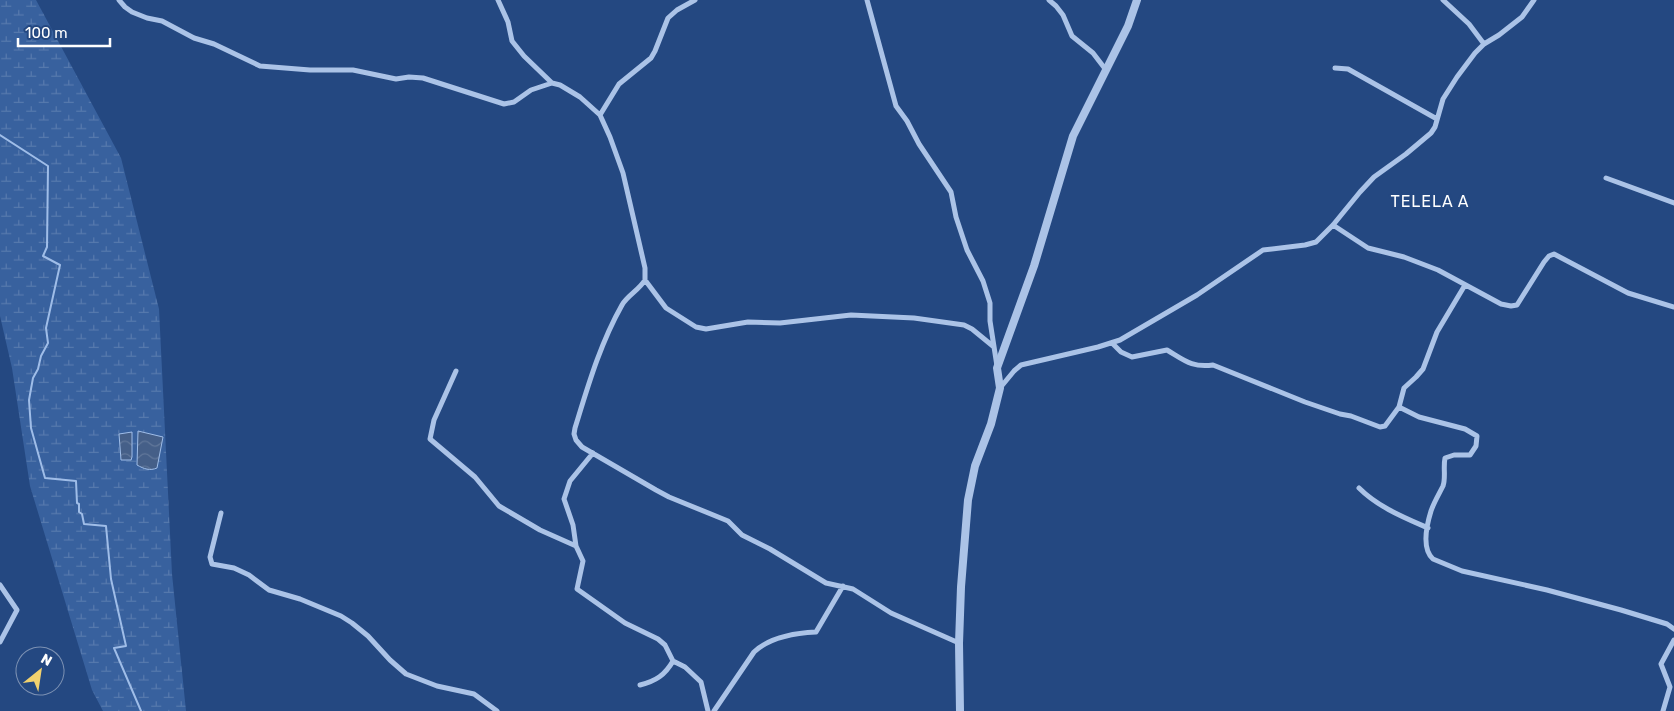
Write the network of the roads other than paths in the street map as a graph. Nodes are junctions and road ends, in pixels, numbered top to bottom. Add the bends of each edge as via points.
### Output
1 (119, 0) edge
2 (498, 0) edge
3 (694, 0) edge
4 (866, 0) edge
5 (1049, 0) edge
6 (1137, 0) edge
7 (1442, 0) edge
8 (1534, 0) edge
9 (1484, 44) junction
10 (1335, 68) dead end
11 (1106, 70) junction
12 (552, 83) junction
13 (600, 115) junction
14 (1436, 119) junction
15 (1606, 178) dead end
16 (1674, 203) edge
17 (1333, 225) junction
18 (645, 280) junction
19 (1465, 285) junction
20 (1674, 307) edge
21 (1112, 343) junction
22 (994, 348) junction
23 (997, 368) junction
24 (456, 371) dead end
25 (1000, 388) junction
26 (1399, 407) junction
27 (592, 453) junction
28 (1358, 488) dead end
29 (220, 513) dead end
30 (1428, 528) junction
31 (576, 546) junction
32 (0, 585) edge
33 (843, 586) junction
34 (1674, 629) edge
35 (1674, 640) edge
36 (0, 642) edge
37 (959, 643) junction
38 (673, 661) junction
39 (640, 685) dead end
40 (496, 711) edge
41 (708, 711) edge
42 (714, 711) edge
43 (960, 711) edge
44 (1663, 711) edge

1 - 12 street via 132,12 162,21 260,66 353,70 396,79 423,78 504,104
2 - 12 street via 512,41
3 - 13 street via 668,18 651,58 618,84
4 - 22 street via 896,106 951,192 967,250 984,281 990,304
5 - 11 street via 1063,15 1072,36 1093,53
6 - 11 street
7 - 9 street via 1469,24
8 - 9 street via 1522,17
9 - 14 street via 1446,94
10 - 14 street via 1348,69
11 - 23 street via 1073,136 1034,266
12 - 13 street via 580,97
13 - 18 street via 623,174
14 - 17 street via 1435,127 1428,136 1374,177
15 - 16 street
17 - 19 street via 1368,248 1404,257
17 - 21 street via 1312,244 1263,250 1197,295
18 - 22 street via 666,308 696,327 706,329 748,322 780,323 851,315 891,316 964,325
18 - 27 street via 622,305 604,340 580,410 574,434 576,440
19 - 20 street via 1501,304 1515,306 1544,262 1554,254 1628,293
19 - 26 street via 1437,332 1423,369 1404,388
21 - 25 street via 1021,365
21 - 26 street via 1132,357 1167,350 1188,364 1224,368 1304,402 1380,426 1385,426
22 - 23 street
23 - 25 street
24 - 31 street via 434,420 430,439 475,477 499,506
25 - 37 street via 975,466 968,500
26 - 30 street via 1477,436 1476,446 1470,455 1445,458 1443,485 1431,510
27 - 31 street via 570,481 564,502 573,525
27 - 33 street via 669,497 728,521 742,535 826,583
28 - 30 street via 1398,515
29 - 40 street via 210,557 212,564 234,568 269,590 341,616 368,636 406,674 437,686 474,694
30 - 34 street via 1426,548 1429,556 1462,571 1621,610
31 - 38 street via 583,561 577,589 636,630 658,639
32 - 36 street via 17,610
33 - 37 street via 891,614
33 - 42 street via 816,632 762,644
35 - 44 street via 1662,664 1670,688
37 - 43 street
38 - 39 street via 654,682
38 - 41 street via 701,682

